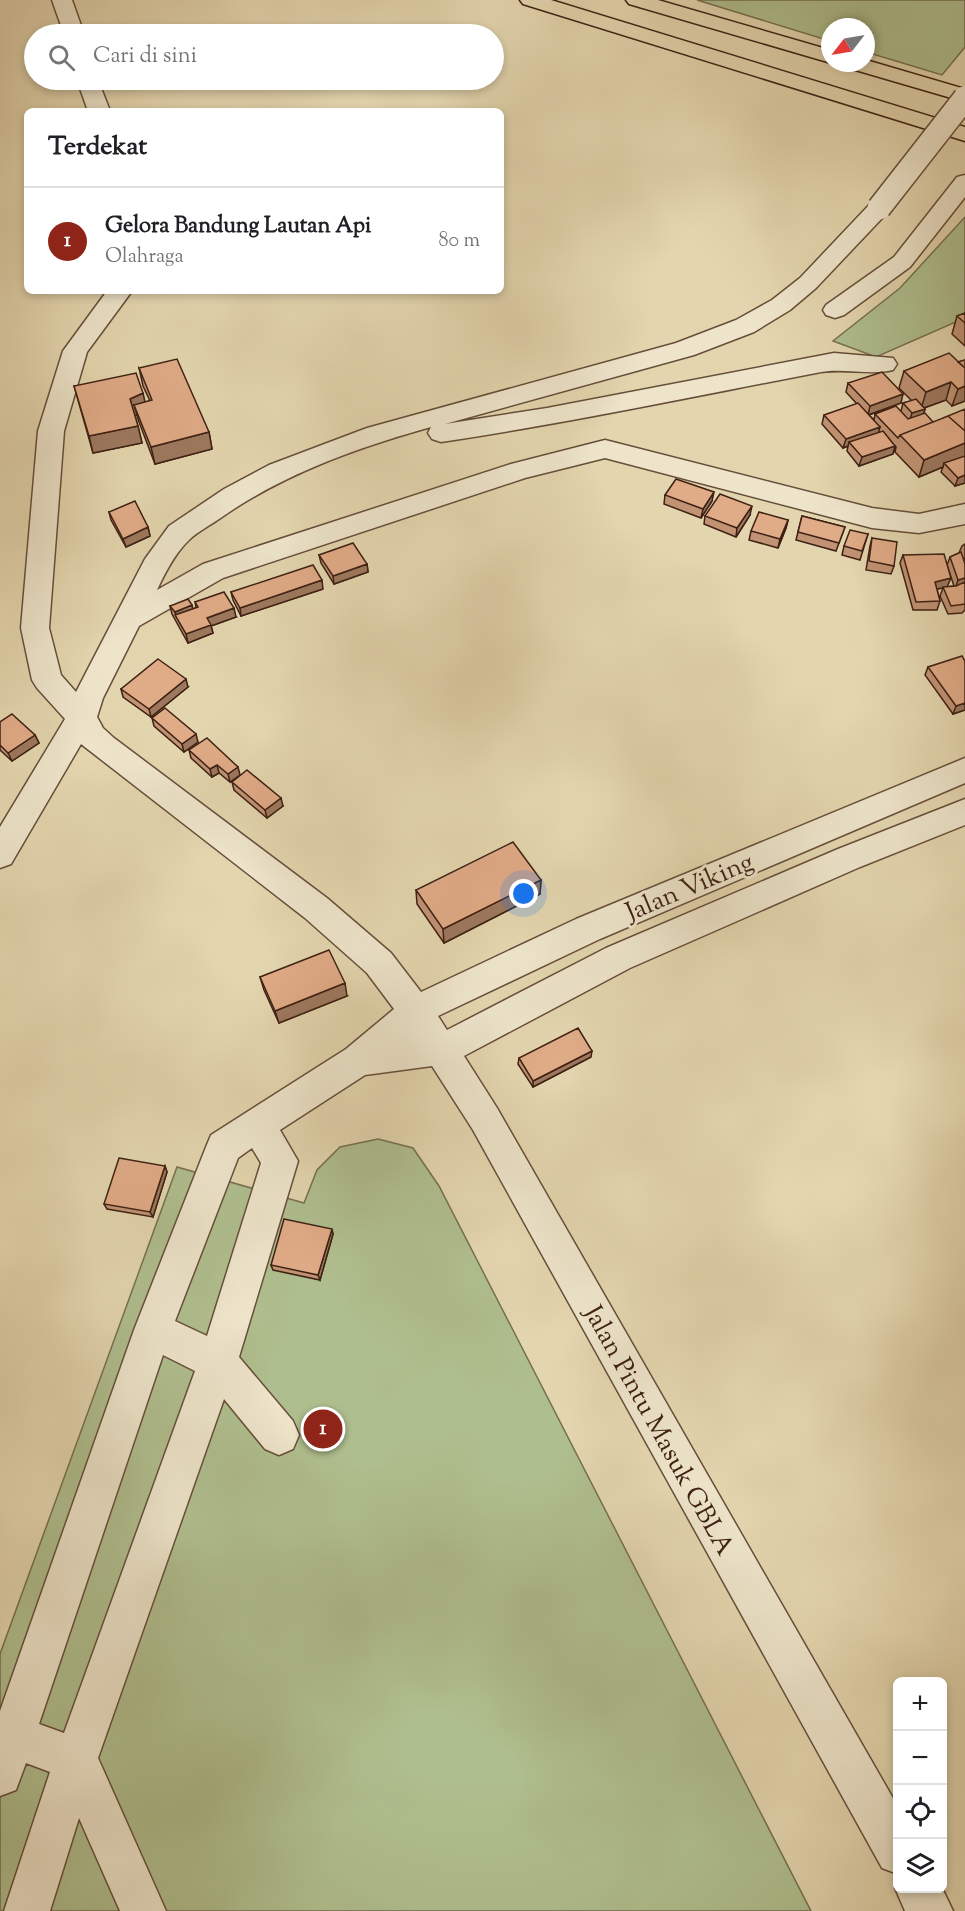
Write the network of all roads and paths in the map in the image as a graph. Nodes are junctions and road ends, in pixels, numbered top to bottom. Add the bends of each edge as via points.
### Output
1 (63, 0) edge
2 (530, 0) edge
3 (636, 0) edge
4 (71, 24) edge
5 (821, 54) edge
6 (875, 70) edge
7 (92, 90) edge
8 (965, 97) edge
9 (98, 108) edge
10 (965, 134) edge
11 (965, 182) edge
12 (118, 294) edge
13 (835, 310) dead end
14 (884, 364) dead end
15 (376, 434) junction
16 (965, 513) edge
17 (126, 620) junction
18 (82, 717) junction
19 (965, 770) edge
20 (965, 812) edge
21 (0, 855) edge
22 (416, 1011) junction
23 (442, 1050) junction
24 (358, 1060) junction
25 (257, 1125) junction
26 (153, 1330) junction
27 (218, 1362) junction
28 (279, 1435) dead end
29 (6, 1756) edge
30 (76, 1759) junction
31 (893, 1845) edge
32 (921, 1893) edge
33 (27, 1911) edge
34 (143, 1911) edge
35 (930, 1911) edge

1 - 4 street
2 - 10 highway
3 - 5 highway
6 - 8 highway
7 - 9 street
8 - 15 street, bridge via 879,208 808,283 745,326 685,349
11 - 13 street via 902,262
12 - 18 street, Jalan Pintu Masuk GBLA via 75,351 50,443 35,628 47,680
14 - 15 street via 834,361 490,427 412,437
15 - 17 street via 278,471 179,533 155,566
16 - 17 street via 907,525 605,449 520,470 213,571
17 - 18 street
18 - 21 street
18 - 22 street, Jalan Pintu Masuk GBLA via 92,736 103,746 316,908 361,947 379,963
19 - 22 street, Jalan Viking via 632,910
20 - 23 street, Jalan Viking via 618,958
22 - 23 street, Jalan Pintu Masuk GBLA
22 - 24 street, Jalan Viking
23 - 24 street
23 - 31 street, Jalan Pintu Masuk GBLA via 485,1119
24 - 25 street, Jalan Viking
25 - 26 street, Jalan Viking via 224,1147
25 - 27 street via 280,1161
26 - 27 street
26 - 29 street, Jalan Viking
27 - 28 street
27 - 30 street
29 - 30 street
30 - 33 street
30 - 34 street
32 - 35 street

